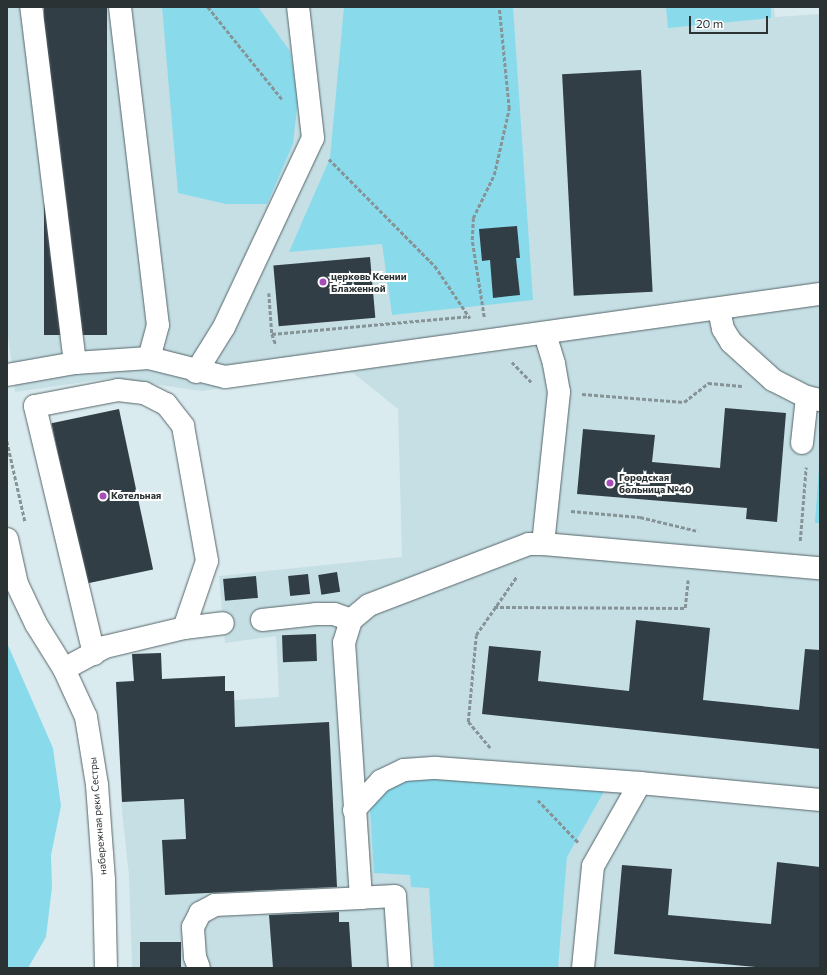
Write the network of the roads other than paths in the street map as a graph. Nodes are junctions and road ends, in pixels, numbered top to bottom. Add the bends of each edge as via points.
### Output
1 (31, 7) edge
2 (120, 7) edge
3 (298, 7) edge
4 (820, 294) edge
5 (719, 310) junction
6 (545, 334) junction
7 (149, 358) junction
8 (75, 363) junction
9 (196, 372) junction
10 (7, 375) edge
11 (813, 398) edge
12 (802, 443) dead end
13 (7, 539) edge
14 (543, 544) junction
15 (820, 568) edge
16 (262, 620) dead end
17 (351, 620) junction
18 (223, 623) dead end
19 (184, 628) junction
20 (94, 654) junction
21 (64, 669) junction
22 (640, 784) junction
23 (820, 800) edge
24 (354, 810) junction
25 (362, 898) junction
26 (106, 968) edge
27 (199, 968) edge
28 (400, 968) edge
29 (583, 968) edge

1 - 8 street
2 - 7 street via 158,325
3 - 9 street via 313,138 224,327
4 - 5 street
5 - 6 street
5 - 11 street via 723,329 731,342 773,380
6 - 9 street via 225,377
6 - 14 street via 559,392
7 - 8 street
7 - 9 street
8 - 10 street
11 - 12 street
13 - 21 street, набережная реки Сестры via 17,584 36,624
14 - 15 street
14 - 17 street via 529,544 369,605
16 - 17 street via 334,614
17 - 24 street via 344,643
18 - 19 street
19 - 20 street via 105,647
19 - 20 street via 207,561 183,426 166,404 144,393 118,390 35,406
20 - 21 street
21 - 26 street, набережная реки Сестры via 86,717 97,784 104,880
22 - 23 street
22 - 24 street via 436,768 404,770 381,781
22 - 29 street via 593,866
24 - 25 street
25 - 27 street via 216,905 200,913 193,927 195,956
25 - 28 street via 395,896

